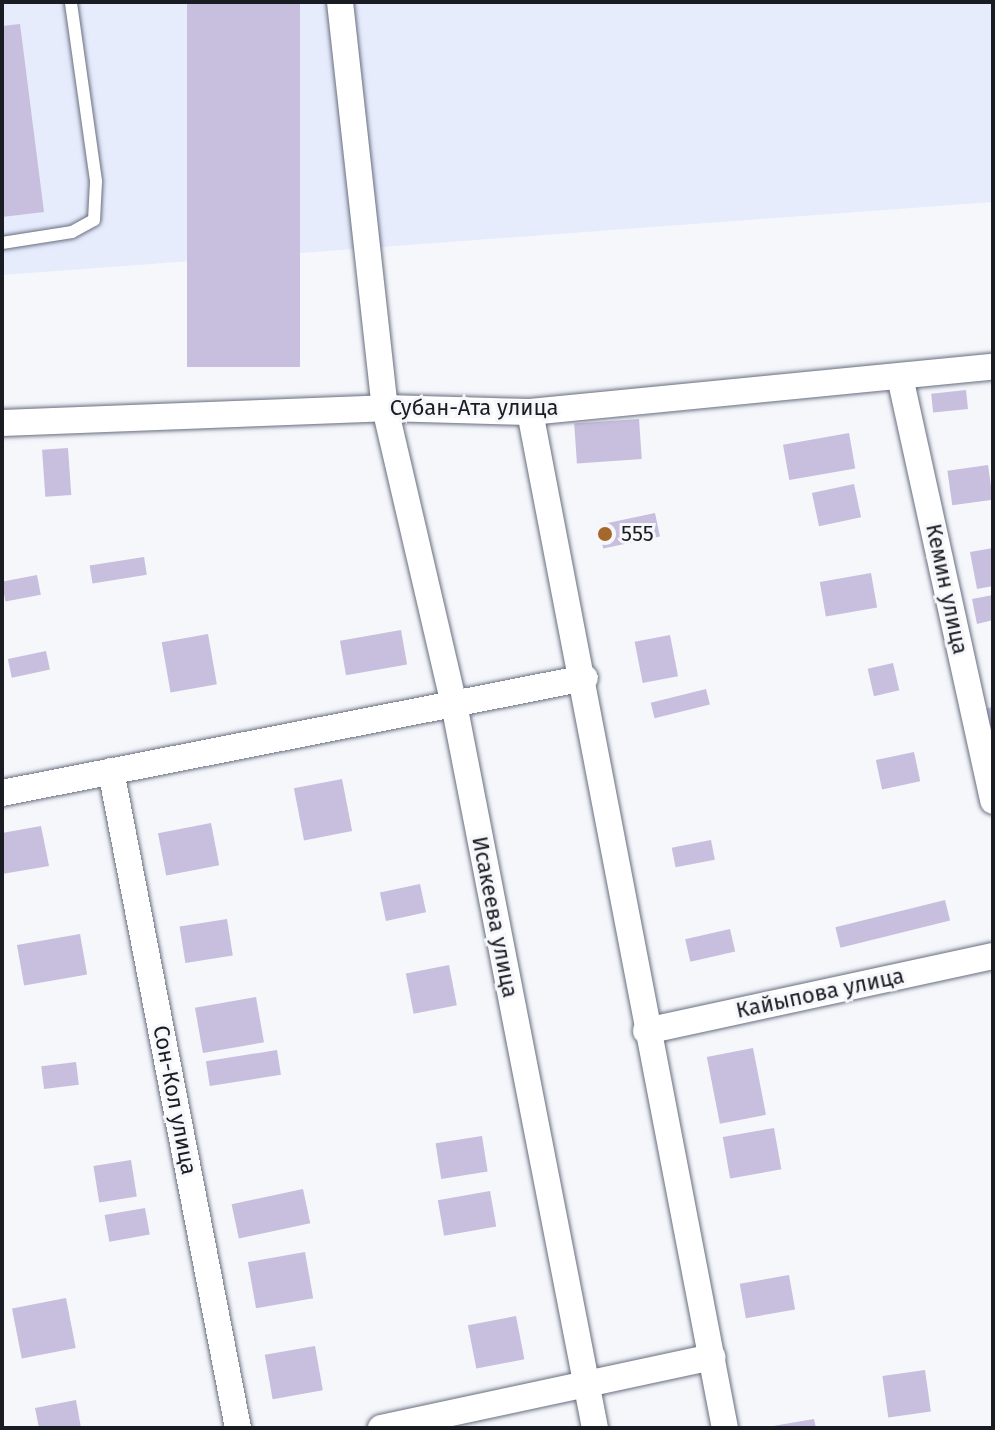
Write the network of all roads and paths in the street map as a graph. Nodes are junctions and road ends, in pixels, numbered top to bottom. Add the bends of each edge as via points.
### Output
1 (71, 2) edge
2 (340, 2) edge
3 (2, 243) edge
4 (993, 367) edge
5 (900, 377) junction
6 (385, 408) junction
7 (530, 412) junction
8 (2, 423) edge
9 (585, 678) junction
10 (454, 704) junction
11 (111, 771) junction
12 (2, 793) edge
13 (993, 801) edge
14 (993, 956) edge
15 (646, 1031) junction
16 (712, 1357) junction
17 (587, 1384) junction
18 (238, 1428) edge
19 (381, 1428) edge
20 (595, 1428) edge
21 (725, 1428) edge

1 - 3 lane via 96,181 94,220 72,232
2 - 6 street, Исакеева улица
4 - 5 street, Субан-Ата улица
5 - 7 street, Субан-Ата улица
5 - 13 street, Кемин улица
6 - 7 street, Субан-Ата улица
6 - 8 street, Субан-Ата улица
6 - 10 street, Исакеева улица
7 - 9 street
9 - 10 street
9 - 15 street
10 - 11 street
10 - 17 street, Исакеева улица
11 - 12 street
11 - 18 street, Сон-Кол улица
14 - 15 street, Кайыпова улица
15 - 16 street
16 - 17 street
16 - 21 street
17 - 19 street
17 - 20 street, Исакеева улица

